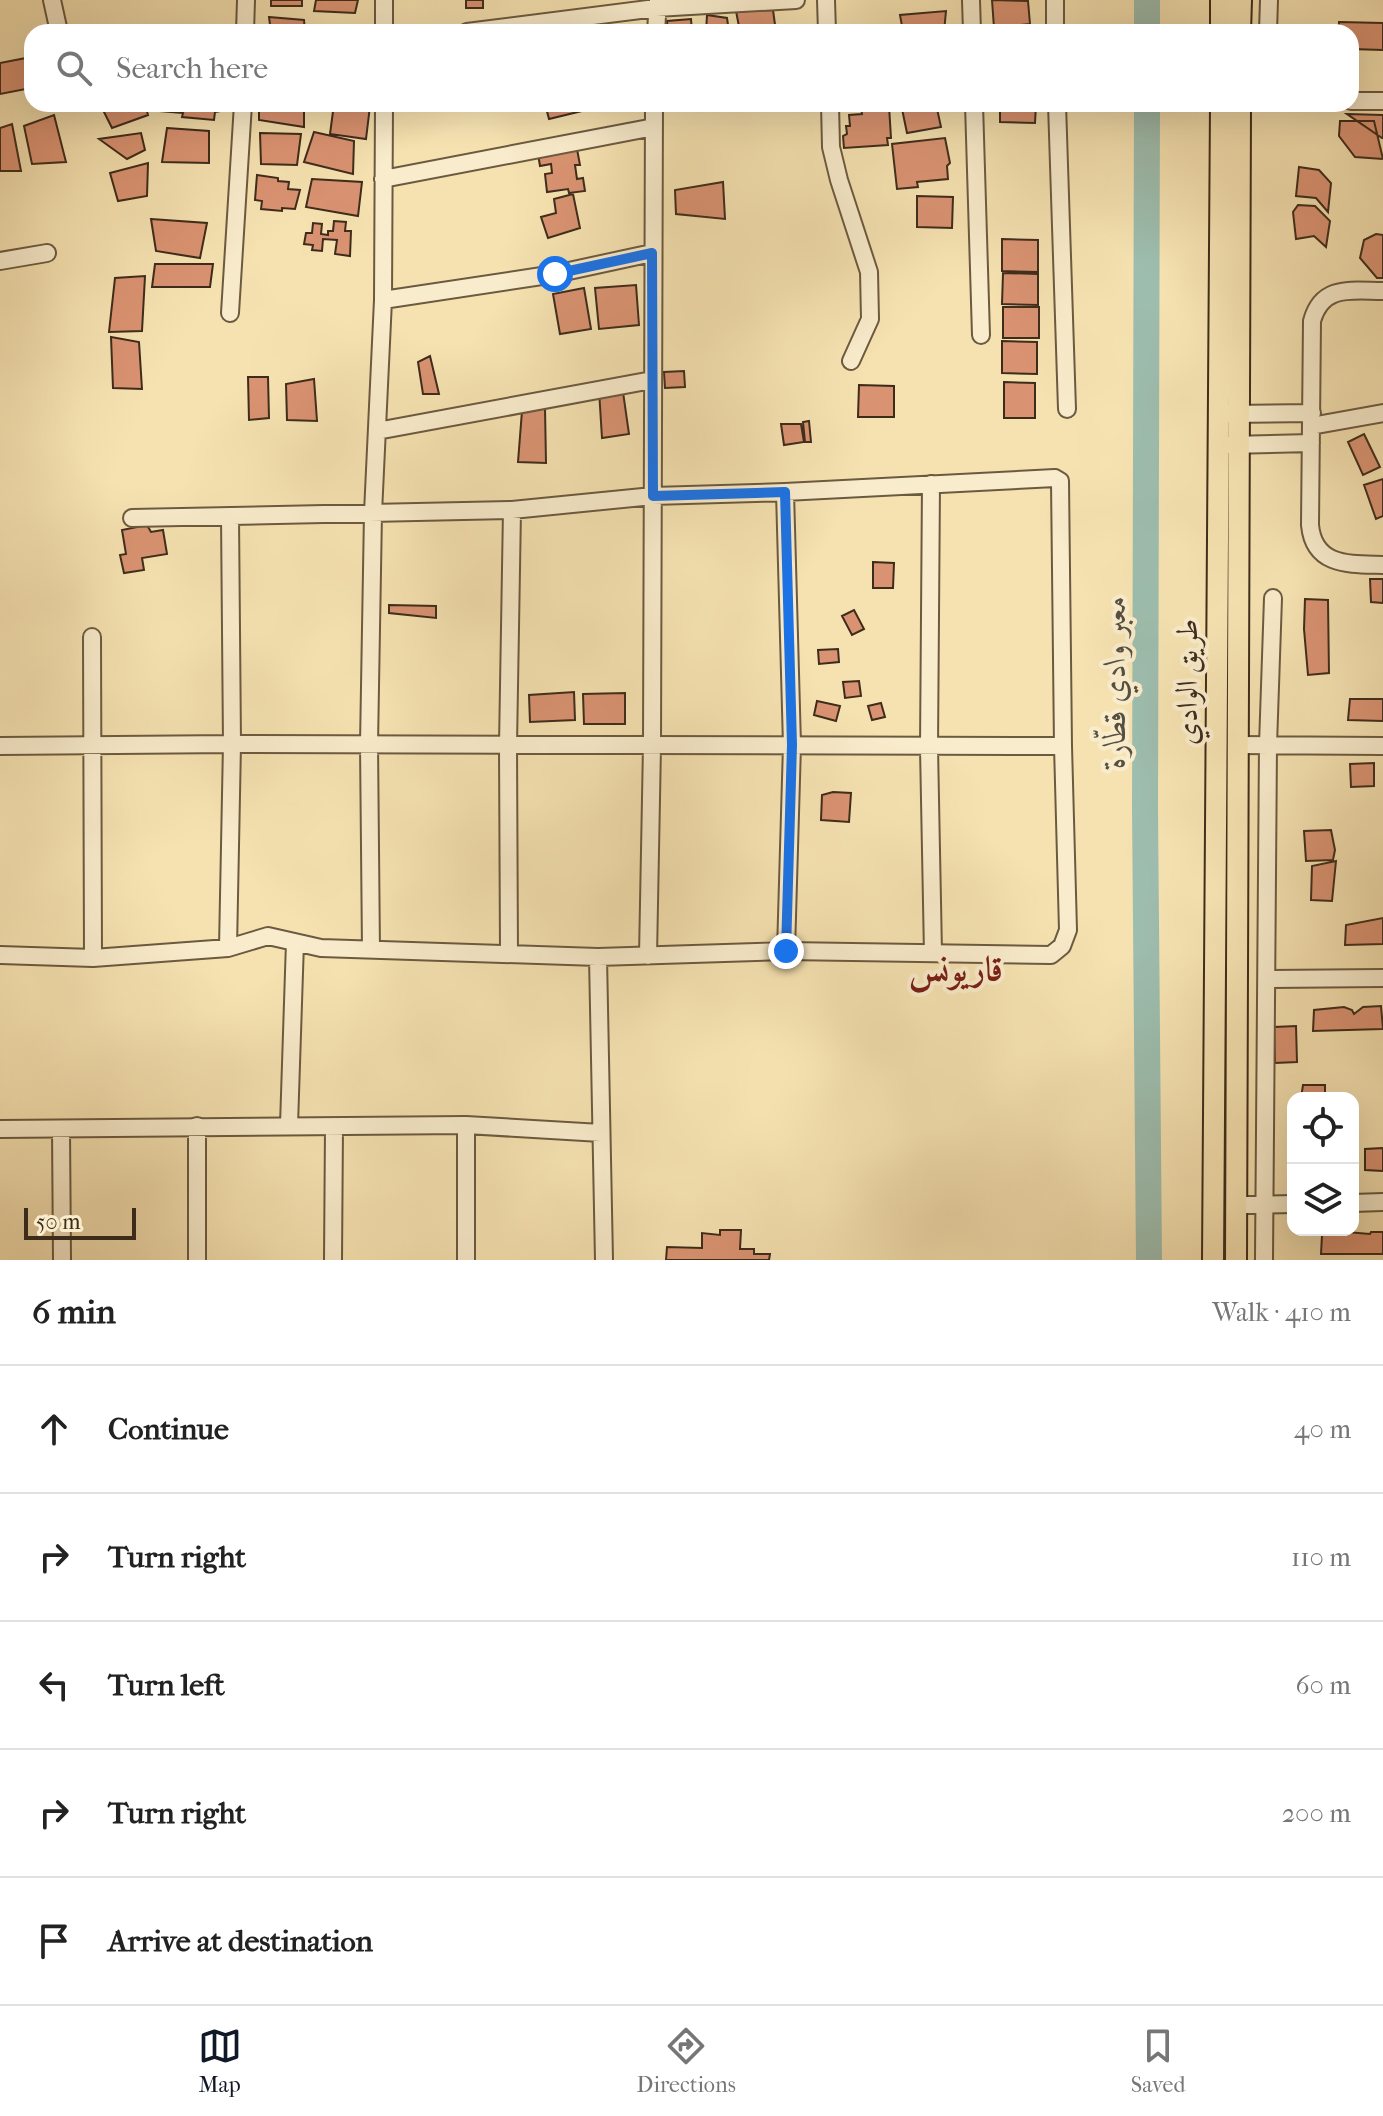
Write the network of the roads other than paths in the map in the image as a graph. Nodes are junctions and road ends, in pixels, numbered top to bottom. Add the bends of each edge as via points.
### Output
1 (52, 0) edge
2 (246, 0) edge
3 (384, 0) edge
4 (796, 0) edge
5 (826, 0) edge
6 (971, 0) edge
7 (1055, 0) edge
8 (1221, 0) edge
9 (1241, 0) edge
10 (1269, 0) edge
11 (657, 4) edge
12 (57, 24) edge
13 (245, 24) edge
14 (384, 24) edge
15 (521, 24) edge
16 (656, 24) edge
17 (827, 24) edge
18 (972, 24) edge
19 (1055, 24) edge
20 (1221, 24) edge
21 (1240, 24) edge
22 (1268, 24) edge
23 (1359, 101) edge
24 (1383, 101) edge
25 (243, 112) edge
26 (384, 112) edge
27 (654, 112) edge
28 (830, 112) edge
29 (974, 112) edge
30 (1057, 112) edge
31 (1221, 112) edge
32 (1240, 112) edge
33 (654, 127) junction
34 (383, 179) junction
35 (47, 253) dead end
36 (652, 253) junction
37 (0, 261) edge
38 (1383, 291) edge
39 (383, 300) junction
40 (230, 313) dead end
41 (981, 335) dead end
42 (851, 361) dead end
43 (652, 380) junction
44 (1067, 409) dead end
45 (1383, 413) edge
46 (1219, 414) junction
47 (1240, 414) junction
48 (1311, 427) junction
49 (377, 431) junction
50 (1240, 445) junction
51 (1219, 446) junction
52 (931, 484) junction
53 (785, 492) junction
54 (653, 496) junction
55 (512, 510) junction
56 (373, 513) junction
57 (230, 516) junction
58 (132, 518) dead end
59 (1383, 565) edge
60 (1273, 598) dead end
61 (92, 637) dead end
62 (232, 744) junction
63 (369, 744) junction
64 (508, 745) junction
65 (792, 745) junction
66 (1238, 745) junction
67 (1268, 745) junction
68 (0, 746) edge
69 (652, 746) junction
70 (1063, 746) junction
71 (1383, 746) edge
72 (90, 747) junction
73 (929, 748) junction
74 (295, 942) junction
75 (228, 948) junction
76 (371, 950) junction
77 (786, 951) junction
78 (933, 953) junction
79 (1215, 953) junction
80 (509, 954) junction
81 (1237, 954) junction
82 (0, 955) edge
83 (648, 956) junction
84 (598, 957) junction
85 (93, 958) junction
86 (1383, 978) edge
87 (1267, 979) junction
88 (289, 1125) junction
89 (466, 1125) junction
90 (197, 1126) junction
91 (334, 1127) junction
92 (0, 1129) edge
93 (61, 1129) junction
94 (601, 1133) junction
95 (1383, 1202) edge
96 (1359, 1203) edge
97 (1264, 1204) junction
98 (1287, 1204) edge
99 (1236, 1205) junction
100 (62, 1260) edge
101 (197, 1260) edge
102 (333, 1260) edge
103 (466, 1260) edge
104 (604, 1260) edge
105 (1213, 1260) edge
106 (1236, 1260) edge
107 (1264, 1260) edge

1 - 12 street
2 - 13 street
3 - 14 street
4 - 11 street
5 - 17 street
6 - 18 street
7 - 19 street
8 - 20 main road
9 - 21 main road
10 - 22 street
11 - 15 street
11 - 16 street
23 - 24 street
25 - 40 street
26 - 34 street
27 - 33 street
28 - 42 street via 839,180 869,272 870,319
29 - 41 street
30 - 44 street
31 - 46 main road, طريق الوادي
32 - 47 main road, طريق الوادي
33 - 34 street
33 - 36 street
34 - 39 street
35 - 37 street
36 - 39 street
36 - 43 street
38 - 48 street via 1335,293 1315,308
39 - 49 street
43 - 49 street
43 - 54 street
45 - 48 street
46 - 47 street
46 - 51 main road, طريق الوادي
47 - 48 street
47 - 50 main road, طريق الوادي
48 - 50 street
48 - 59 street via 1310,525 1315,546 1337,561
49 - 56 street
50 - 51 street
50 - 66 main road, طريق الوادي
51 - 79 main road, طريق الوادي
52 - 53 street
52 - 70 street via 1060,481
52 - 73 street
53 - 54 street
53 - 65 street
54 - 55 street
54 - 69 street
55 - 56 street
55 - 64 street
56 - 57 street
56 - 63 street
57 - 58 street
57 - 62 street
60 - 67 street
61 - 72 street
62 - 63 street
62 - 72 street
62 - 75 street
63 - 64 street
63 - 76 street
64 - 69 street
64 - 80 street
65 - 69 street
65 - 73 street
65 - 77 street
66 - 67 street
66 - 81 main road, طريق الوادي
67 - 71 street
67 - 87 street
68 - 72 street
69 - 83 street
70 - 73 street
70 - 78 street via 1068,930 1062,946 1051,955
72 - 85 street
73 - 78 street
74 - 75 street via 268,936
74 - 76 street
74 - 88 street
75 - 85 street
76 - 80 street
77 - 78 street
77 - 83 street
79 - 81 main road
79 - 105 main road, طريق الوادي
80 - 84 street
81 - 99 main road, طريق الوادي
82 - 85 street
83 - 84 street
84 - 94 street
86 - 87 street
87 - 97 street
88 - 90 street
88 - 91 street
89 - 91 street
89 - 94 street
89 - 103 street
90 - 93 street
90 - 101 street
91 - 102 street
92 - 93 street
93 - 100 street
94 - 104 street
95 - 96 street
97 - 98 street
97 - 99 street
97 - 107 street
99 - 106 main road, طريق الوادي

